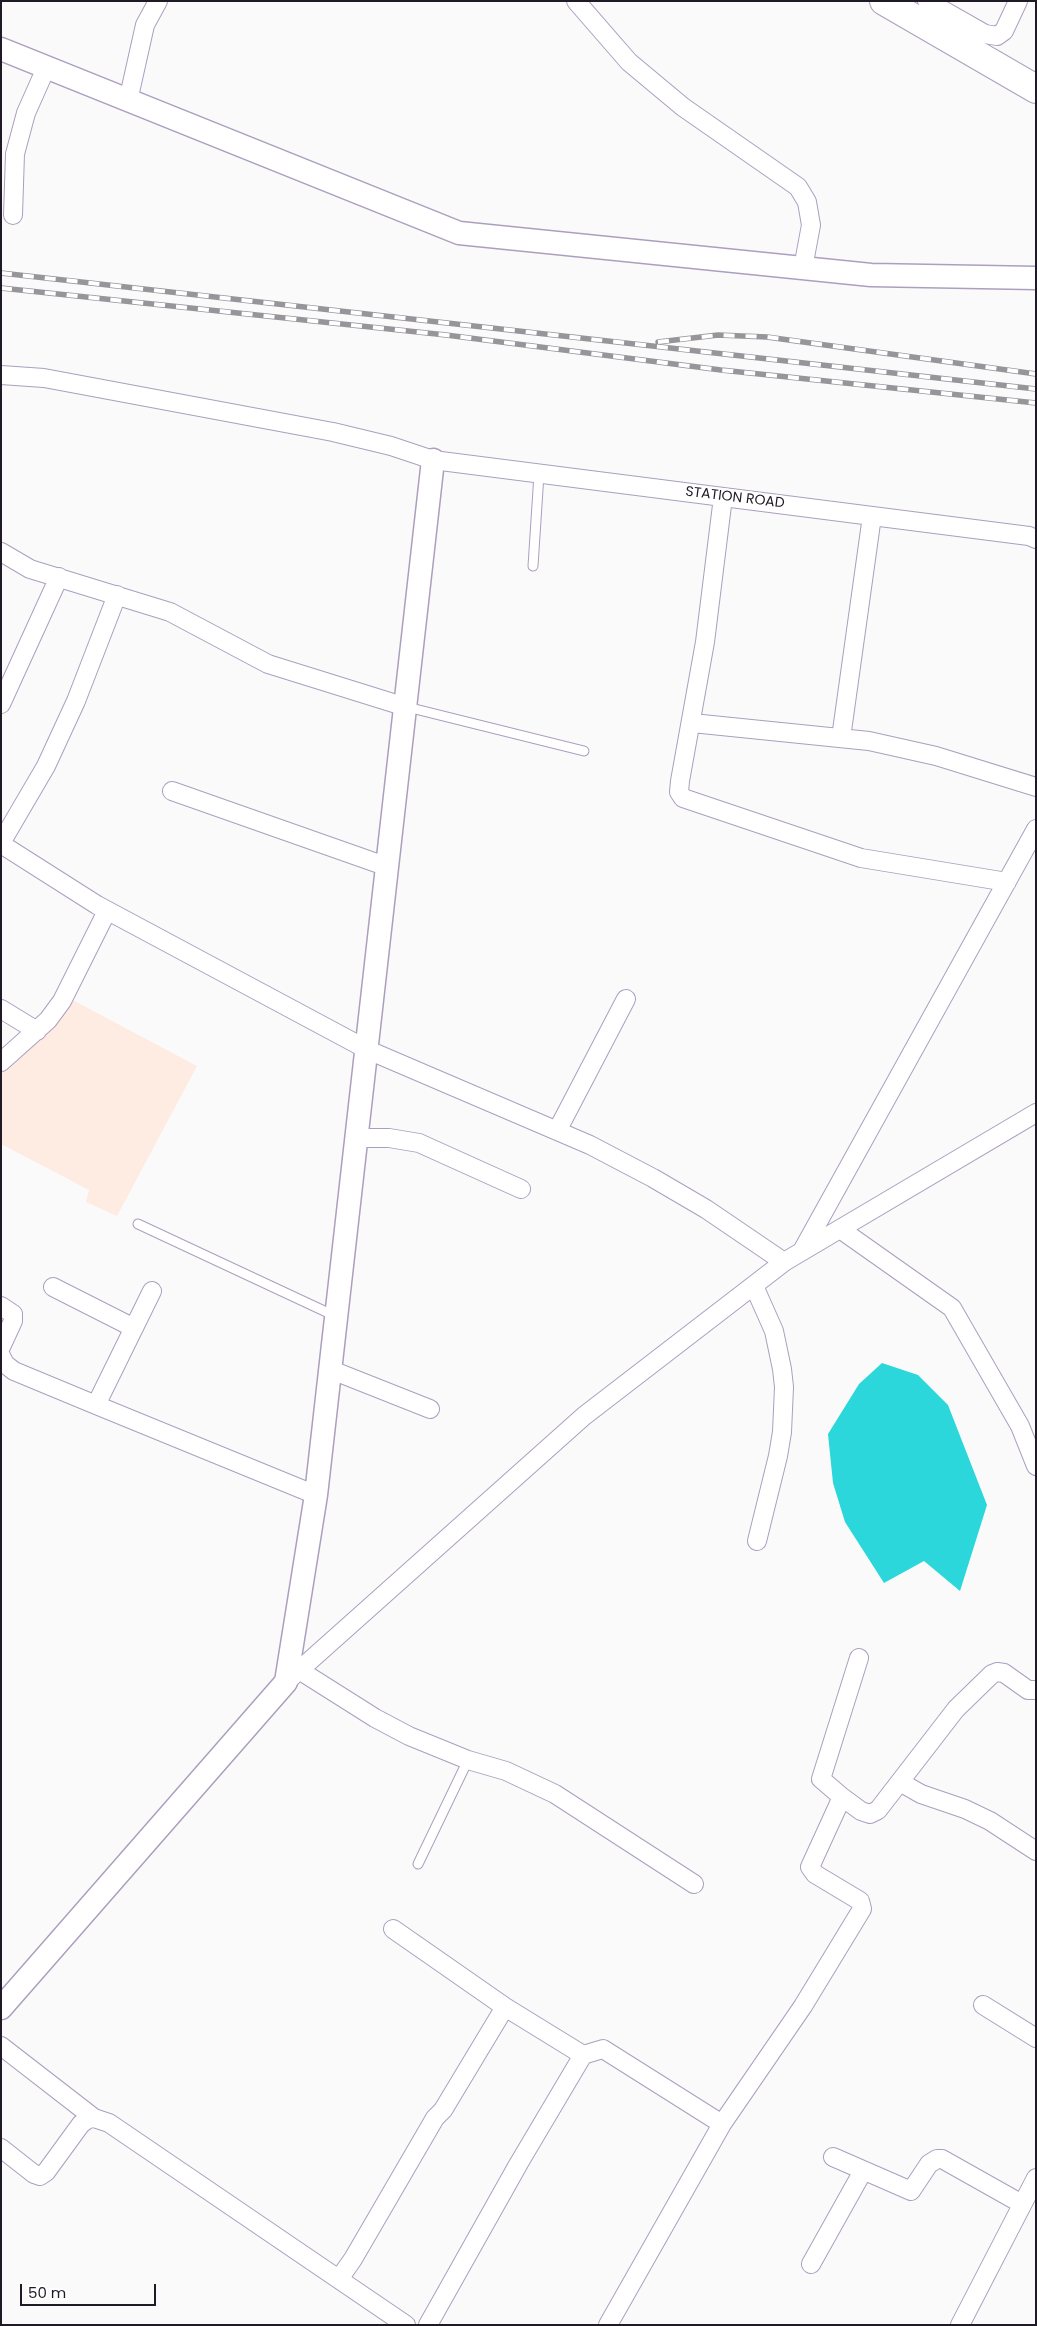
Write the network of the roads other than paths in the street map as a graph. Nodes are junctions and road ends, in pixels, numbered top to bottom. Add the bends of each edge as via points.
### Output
1 (158, 1) edge
2 (576, 1) edge
3 (884, 1) edge
4 (927, 1) edge
5 (1018, 1) edge
6 (991, 47) junction
7 (1, 48) edge
8 (46, 68) junction
9 (1036, 90) edge
10 (128, 101) junction
11 (13, 215) dead end
12 (804, 268) junction
13 (1036, 278) edge
14 (1, 375) edge
15 (434, 460) junction
16 (539, 474) junction
17 (723, 497) junction
18 (872, 516) junction
19 (1036, 539) edge
20 (1, 552) edge
21 (532, 566) dead end
22 (59, 577) junction
23 (117, 595) junction
24 (1, 704) edge
25 (406, 707) junction
26 (692, 723) junction
27 (841, 738) junction
28 (584, 751) dead end
29 (1036, 787) edge
30 (172, 791) dead end
31 (1036, 829) edge
32 (1, 844) edge
33 (388, 867) junction
34 (1007, 882) junction
35 (107, 911) junction
36 (626, 999) dead end
37 (1, 1009) edge
38 (37, 1031) junction
39 (368, 1050) junction
40 (1, 1062) edge
41 (1036, 1113) edge
42 (557, 1131) junction
43 (357, 1138) junction
44 (521, 1189) dead end
45 (138, 1224) dead end
46 (840, 1229) junction
47 (802, 1252) junction
48 (784, 1262) junction
49 (754, 1286) junction
50 (53, 1288) dead end
51 (152, 1291) dead end
52 (1, 1306) edge
53 (336, 1316) junction
54 (134, 1328) junction
55 (1, 1348) edge
56 (1, 1356) edge
57 (329, 1370) junction
58 (96, 1405) junction
59 (430, 1409) dead end
60 (1036, 1466) edge
61 (316, 1495) junction
62 (757, 1541) dead end
63 (859, 1658) dead end
64 (292, 1676) junction
65 (1036, 1690) edge
66 (468, 1760) junction
67 (900, 1782) junction
68 (842, 1797) junction
69 (1036, 1851) edge
70 (418, 1864) dead end
71 (694, 1884) dead end
72 (393, 1928) dead end
73 (983, 2005) dead end
74 (505, 2007) junction
75 (1, 2008) edge
76 (1036, 2038) edge
77 (1, 2046) edge
78 (583, 2055) junction
79 (94, 2118) junction
80 (722, 2124) junction
81 (1, 2148) edge
82 (833, 2157) dead end
83 (863, 2170) junction
84 (1036, 2178) edge
85 (1022, 2204) junction
86 (811, 2264) dead end
87 (339, 2279) junction
88 (406, 2325) edge
89 (428, 2325) edge
90 (608, 2325) edge
91 (960, 2325) edge

1 - 10 street via 145,25
2 - 12 street via 628,62 683,107 798,187 807,202 811,225
3 - 6 highway
4 - 6 street via 985,34
5 - 6 street via 1004,32
6 - 9 highway
7 - 8 street
8 - 10 street
8 - 11 street via 26,113 15,154
10 - 12 street via 460,233
12 - 13 street via 871,275
14 - 15 street, STATION ROAD via 44,378 333,432
15 - 16 street, STATION ROAD
15 - 25 street
16 - 17 street, STATION ROAD
16 - 21 lane
17 - 18 street, STATION ROAD
17 - 26 street
18 - 19 street, STATION ROAD
18 - 27 street
20 - 22 street via 30,568
22 - 23 street
22 - 24 street
23 - 25 street via 170,612 268,664
23 - 32 street via 76,701 46,766
25 - 28 lane
25 - 33 street
26 - 27 street
26 - 34 street via 680,781 679,792 683,798 861,858
27 - 29 street via 936,756
30 - 33 street
31 - 34 street
32 - 35 street
33 - 39 street
34 - 47 street
35 - 38 street via 62,1001
35 - 39 street
36 - 42 street
37 - 38 street
38 - 40 street
39 - 42 street
39 - 43 street
41 - 46 street
42 - 48 street via 653,1178 706,1209
43 - 44 street via 390,1138 419,1143
43 - 53 street
45 - 53 lane
46 - 47 street
46 - 60 street via 952,1308 1020,1426
47 - 48 street
48 - 49 street
49 - 62 street via 774,1331 784,1387 778,1456
49 - 64 street via 584,1416
50 - 54 street
51 - 54 street
52 - 55 street via 13,1314 13,1322
53 - 57 street
54 - 58 street
56 - 58 street via 14,1371
57 - 59 street
57 - 61 street
58 - 61 street
61 - 64 street
63 - 68 street via 822,1776 824,1784
64 - 66 street via 438,1749
64 - 75 street
65 - 67 street via 1028,1690 1000,1672 992,1674 956,1709
66 - 70 lane
66 - 71 street via 506,1771 555,1794
67 - 68 street via 878,1810 870,1814
67 - 69 street via 921,1794 990,1821
68 - 80 street via 810,1868 860,1901 862,1909 804,2006
72 - 74 street
73 - 76 street
74 - 78 street
74 - 87 street
77 - 79 street
78 - 80 street via 603,2049
78 - 89 street
79 - 81 street via 81,2124 40,2176
79 - 87 street via 109,2123
80 - 90 street
82 - 83 street
83 - 85 street via 911,2191 929,2164 942,2159
83 - 86 street
84 - 85 street
85 - 91 street
87 - 88 street

